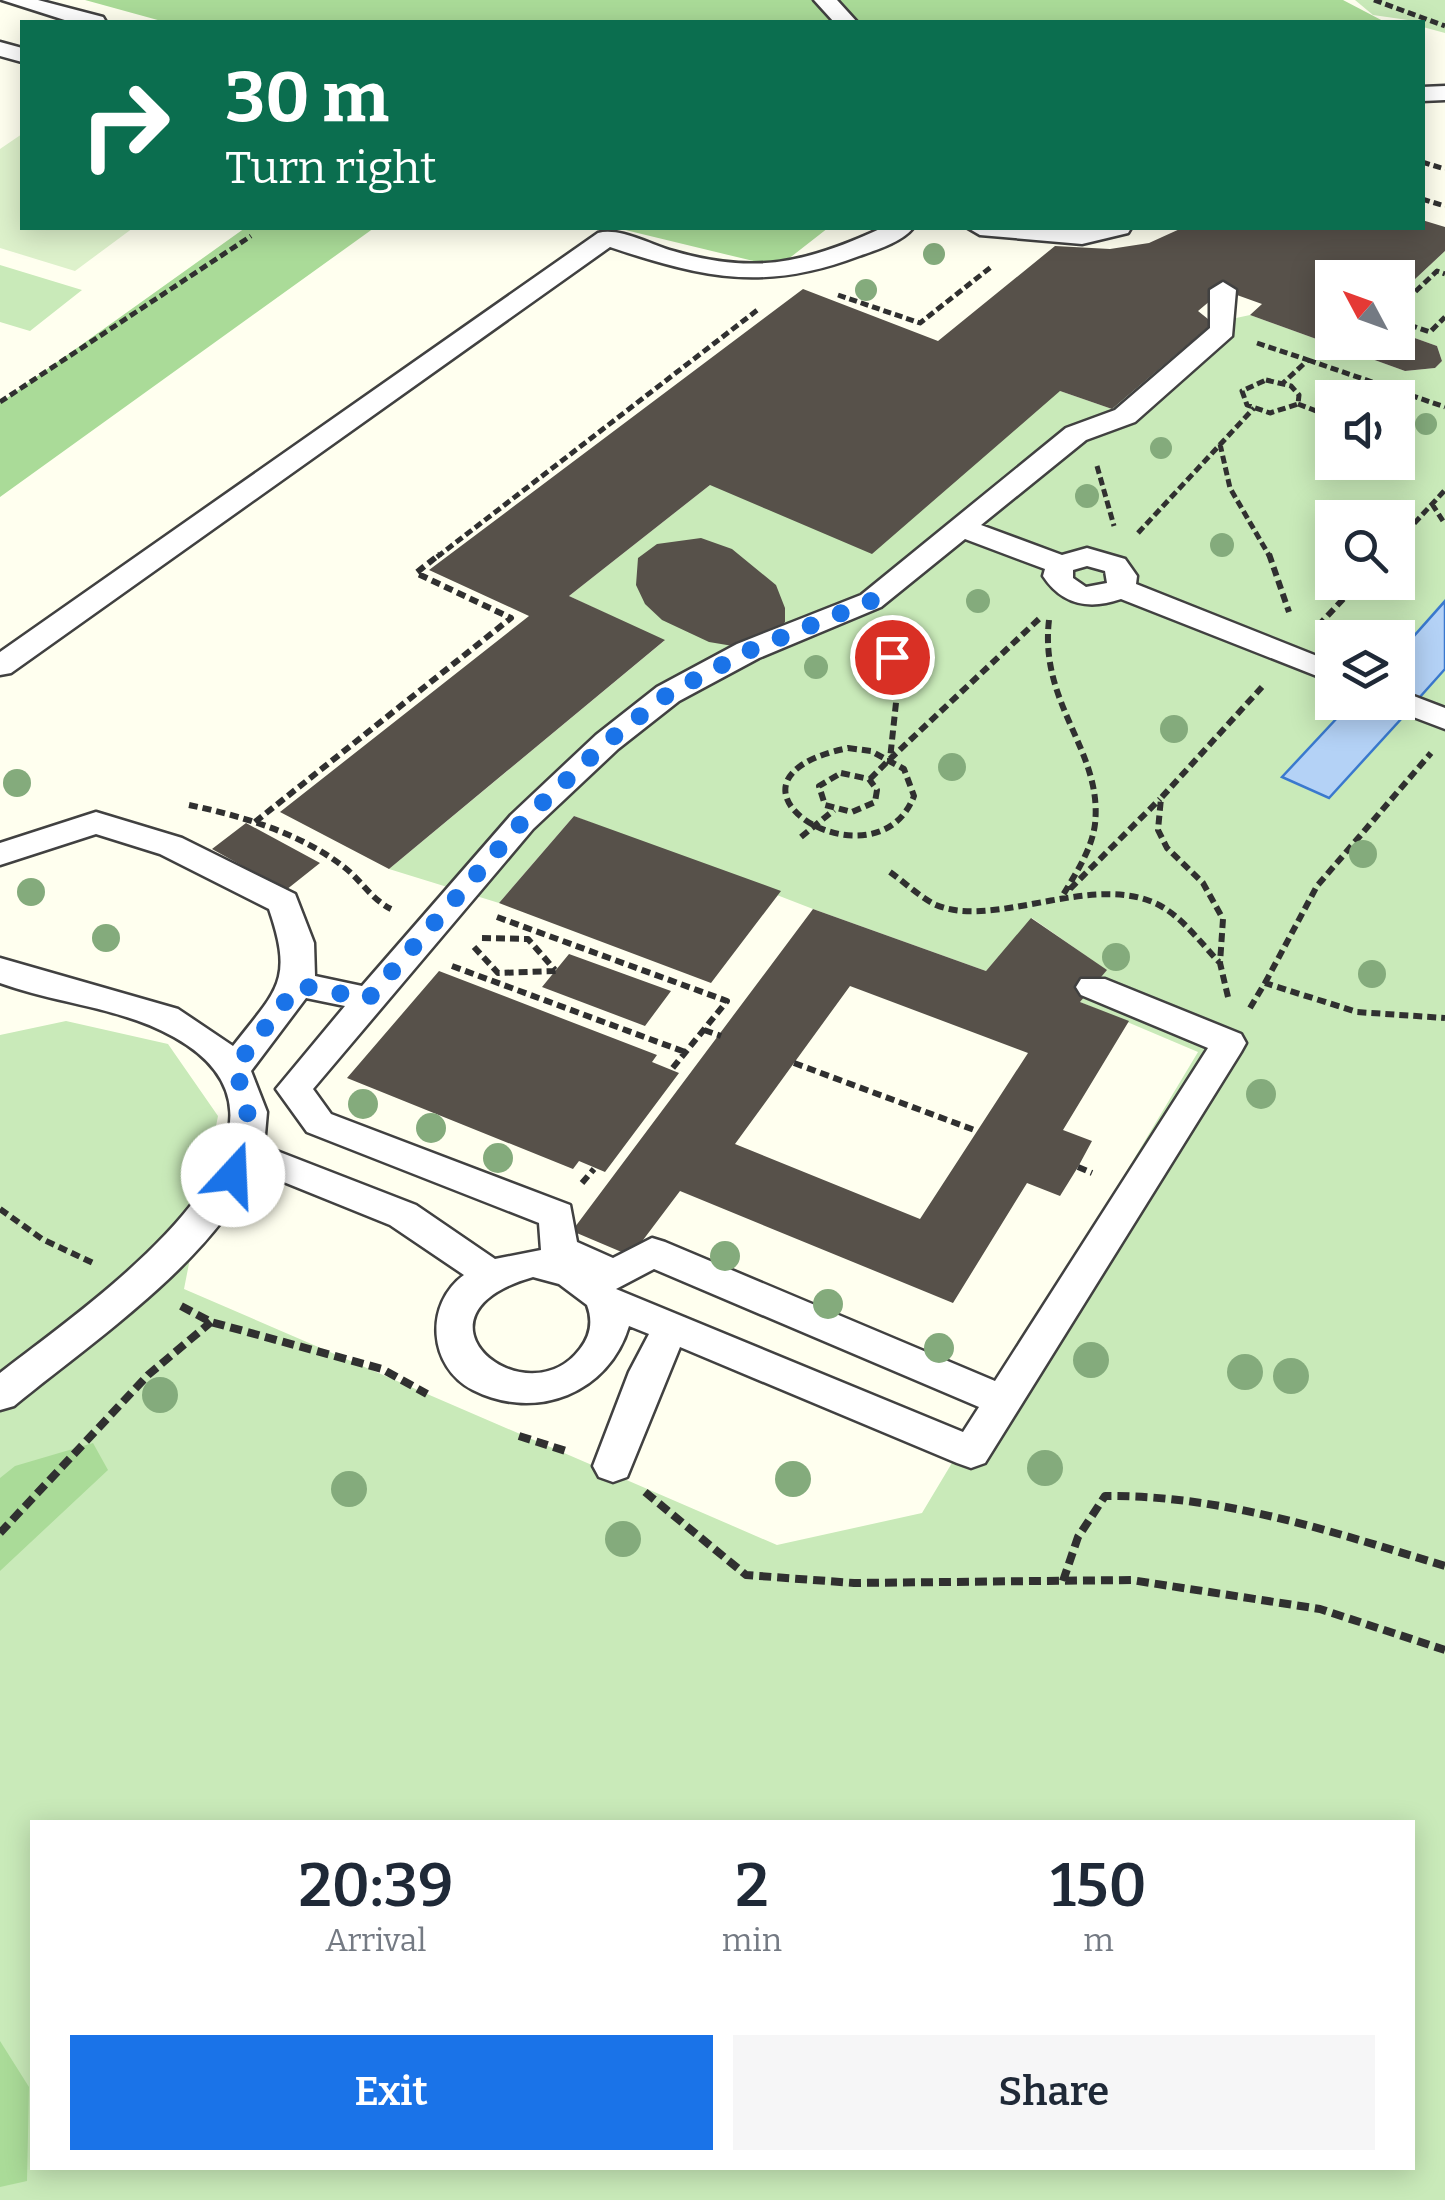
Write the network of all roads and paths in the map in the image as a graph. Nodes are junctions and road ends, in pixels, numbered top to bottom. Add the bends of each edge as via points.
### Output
1 (13, 0) edge
2 (825, 0) edge
3 (1374, 0) edge
4 (87, 20) edge
5 (844, 20) edge
6 (1445, 26) edge
7 (582, 230) edge
8 (896, 230) edge
9 (994, 230) edge
10 (1111, 230) edge
11 (1030, 235) junction
12 (250, 236) dead end
13 (608, 238) junction
14 (781, 274) junction
15 (1445, 274) edge
16 (807, 283) junction
17 (1223, 290) dead end
18 (1415, 291) edge
19 (1445, 318) edge
20 (1415, 327) edge
21 (1223, 330) junction
22 (1308, 360) junction
23 (1283, 383) junction
24 (0, 402) edge
25 (1298, 404) junction
26 (1254, 408) junction
27 (1445, 408) edge
28 (1315, 410) edge
29 (1076, 434) junction
30 (1220, 444) junction
31 (1445, 490) edge
32 (1432, 504) junction
33 (1415, 522) edge
34 (1445, 524) edge
35 (960, 527) junction
36 (1113, 574) junction
37 (1340, 600) edge
38 (871, 601) junction
39 (1284, 653) junction
40 (0, 666) edge
41 (1315, 666) edge
42 (1415, 707) edge
43 (1445, 720) edge
44 (1432, 752) dead end
45 (890, 759) junction
46 (869, 779) junction
47 (1161, 798) junction
48 (834, 810) junction
49 (254, 822) dead end
50 (812, 828) junction
51 (801, 837) dead end
52 (0, 854) edge
53 (890, 872) dead end
54 (1062, 896) junction
55 (433, 923) junction
56 (1220, 963) junction
57 (0, 970) edge
58 (556, 971) joint
59 (1264, 983) junction
60 (298, 985) junction
61 (1092, 987) dead end
62 (368, 999) junction
63 (1445, 1018) edge
64 (704, 1030) junction
65 (720, 1036) dead end
66 (1229, 1043) junction
67 (685, 1052) junction
68 (794, 1063) dead end
69 (235, 1067) junction
70 (670, 1070) dead end
71 (977, 1131) dead end
72 (245, 1153) junction
73 (0, 1209) edge
74 (488, 1274) junction
75 (136, 1283) junction
76 (604, 1300) junction
77 (211, 1322) junction
78 (672, 1328) junction
79 (0, 1396) edge
80 (430, 1396) dead end
81 (1003, 1400) junction
82 (512, 1434) dead end
83 (613, 1466) junction
84 (0, 1533) edge
85 (1445, 1566) edge
86 (1063, 1581) junction
87 (1445, 1650) edge

1 - 4 lane
2 - 5 lane
3 - 6 path
7 - 13 lane
8 - 14 lane
9 - 11 lane
10 - 11 lane via 1082,237
11 - 16 path via 920,323
12 - 24 path
13 - 14 lane via 702,270
13 - 40 lane
14 - 16 path
15 - 18 path via 1436,271
16 - 49 path via 781,293 416,573 512,618
17 - 21 lane
19 - 20 path via 1430,332
21 - 22 path
21 - 29 lane via 1125,416
22 - 23 path
22 - 27 path
23 - 25 path via 1296,390
23 - 26 path via 1245,386 1242,400
25 - 26 path via 1279,412
25 - 28 path
26 - 30 path
29 - 35 lane
29 - 36 path via 1091,452 1111,504
30 - 36 path
30 - 39 path via 1220,471 1286,584 1290,623
31 - 32 path
32 - 33 path
32 - 34 path
35 - 36 lane via 1061,565 1076,558
35 - 38 lane
36 - 39 lane
37 - 39 path
38 - 45 path via 886,629 898,684
38 - 55 lane via 748,651 668,694 522,822
39 - 41 lane
39 - 47 path
42 - 43 lane
44 - 59 path via 1317,886
45 - 46 path
45 - 50 path via 912,782 910,810 898,821 862,835
45 - 50 path via 870,751 826,750 791,768 781,796
45 - 54 path via 1052,607 1045,637 1049,682 1092,777 1096,825
46 - 48 path via 878,796 869,807
46 - 48 path via 850,773 824,781 818,793
47 - 54 path
47 - 56 path via 1158,830 1167,848 1202,882 1223,919
48 - 50 path
50 - 51 path
52 - 60 lane via 96,823 171,846 283,902 297,943
53 - 54 path via 935,904 954,908
54 - 56 path via 1148,900 1184,924
55 - 62 lane
55 - 64 path via 484,912 727,1001
55 - 67 path via 433,960
56 - 66 path
57 - 69 lane via 135,1005 190,1030
58 - 58 path via 498,973 466,938 528,939
59 - 63 path via 1358,1012
59 - 66 path
60 - 62 lane
60 - 69 lane
61 - 66 lane
62 - 81 lane via 293,1088 320,1123 557,1215 560,1250 615,1275 652,1252
64 - 65 path
64 - 67 path
66 - 81 lane
67 - 70 path
68 - 71 path
69 - 72 lane via 251,1122
72 - 74 lane via 385,1204 444,1236
72 - 75 lane via 220,1198
73 - 75 path via 42,1239
74 - 76 lane via 533,1263 556,1266 594,1285
74 - 76 lane via 456,1307 454,1348 486,1380 510,1387 550,1385 586,1369 610,1332
75 - 77 path
75 - 79 lane
76 - 78 lane
77 - 80 path via 382,1368
77 - 84 path via 148,1375
78 - 81 lane via 971,1452
78 - 83 lane
82 - 83 path
83 - 86 path via 746,1576 854,1583
85 - 86 path via 1156,1493 1104,1496 1078,1537
86 - 87 path via 1131,1580 1320,1609

